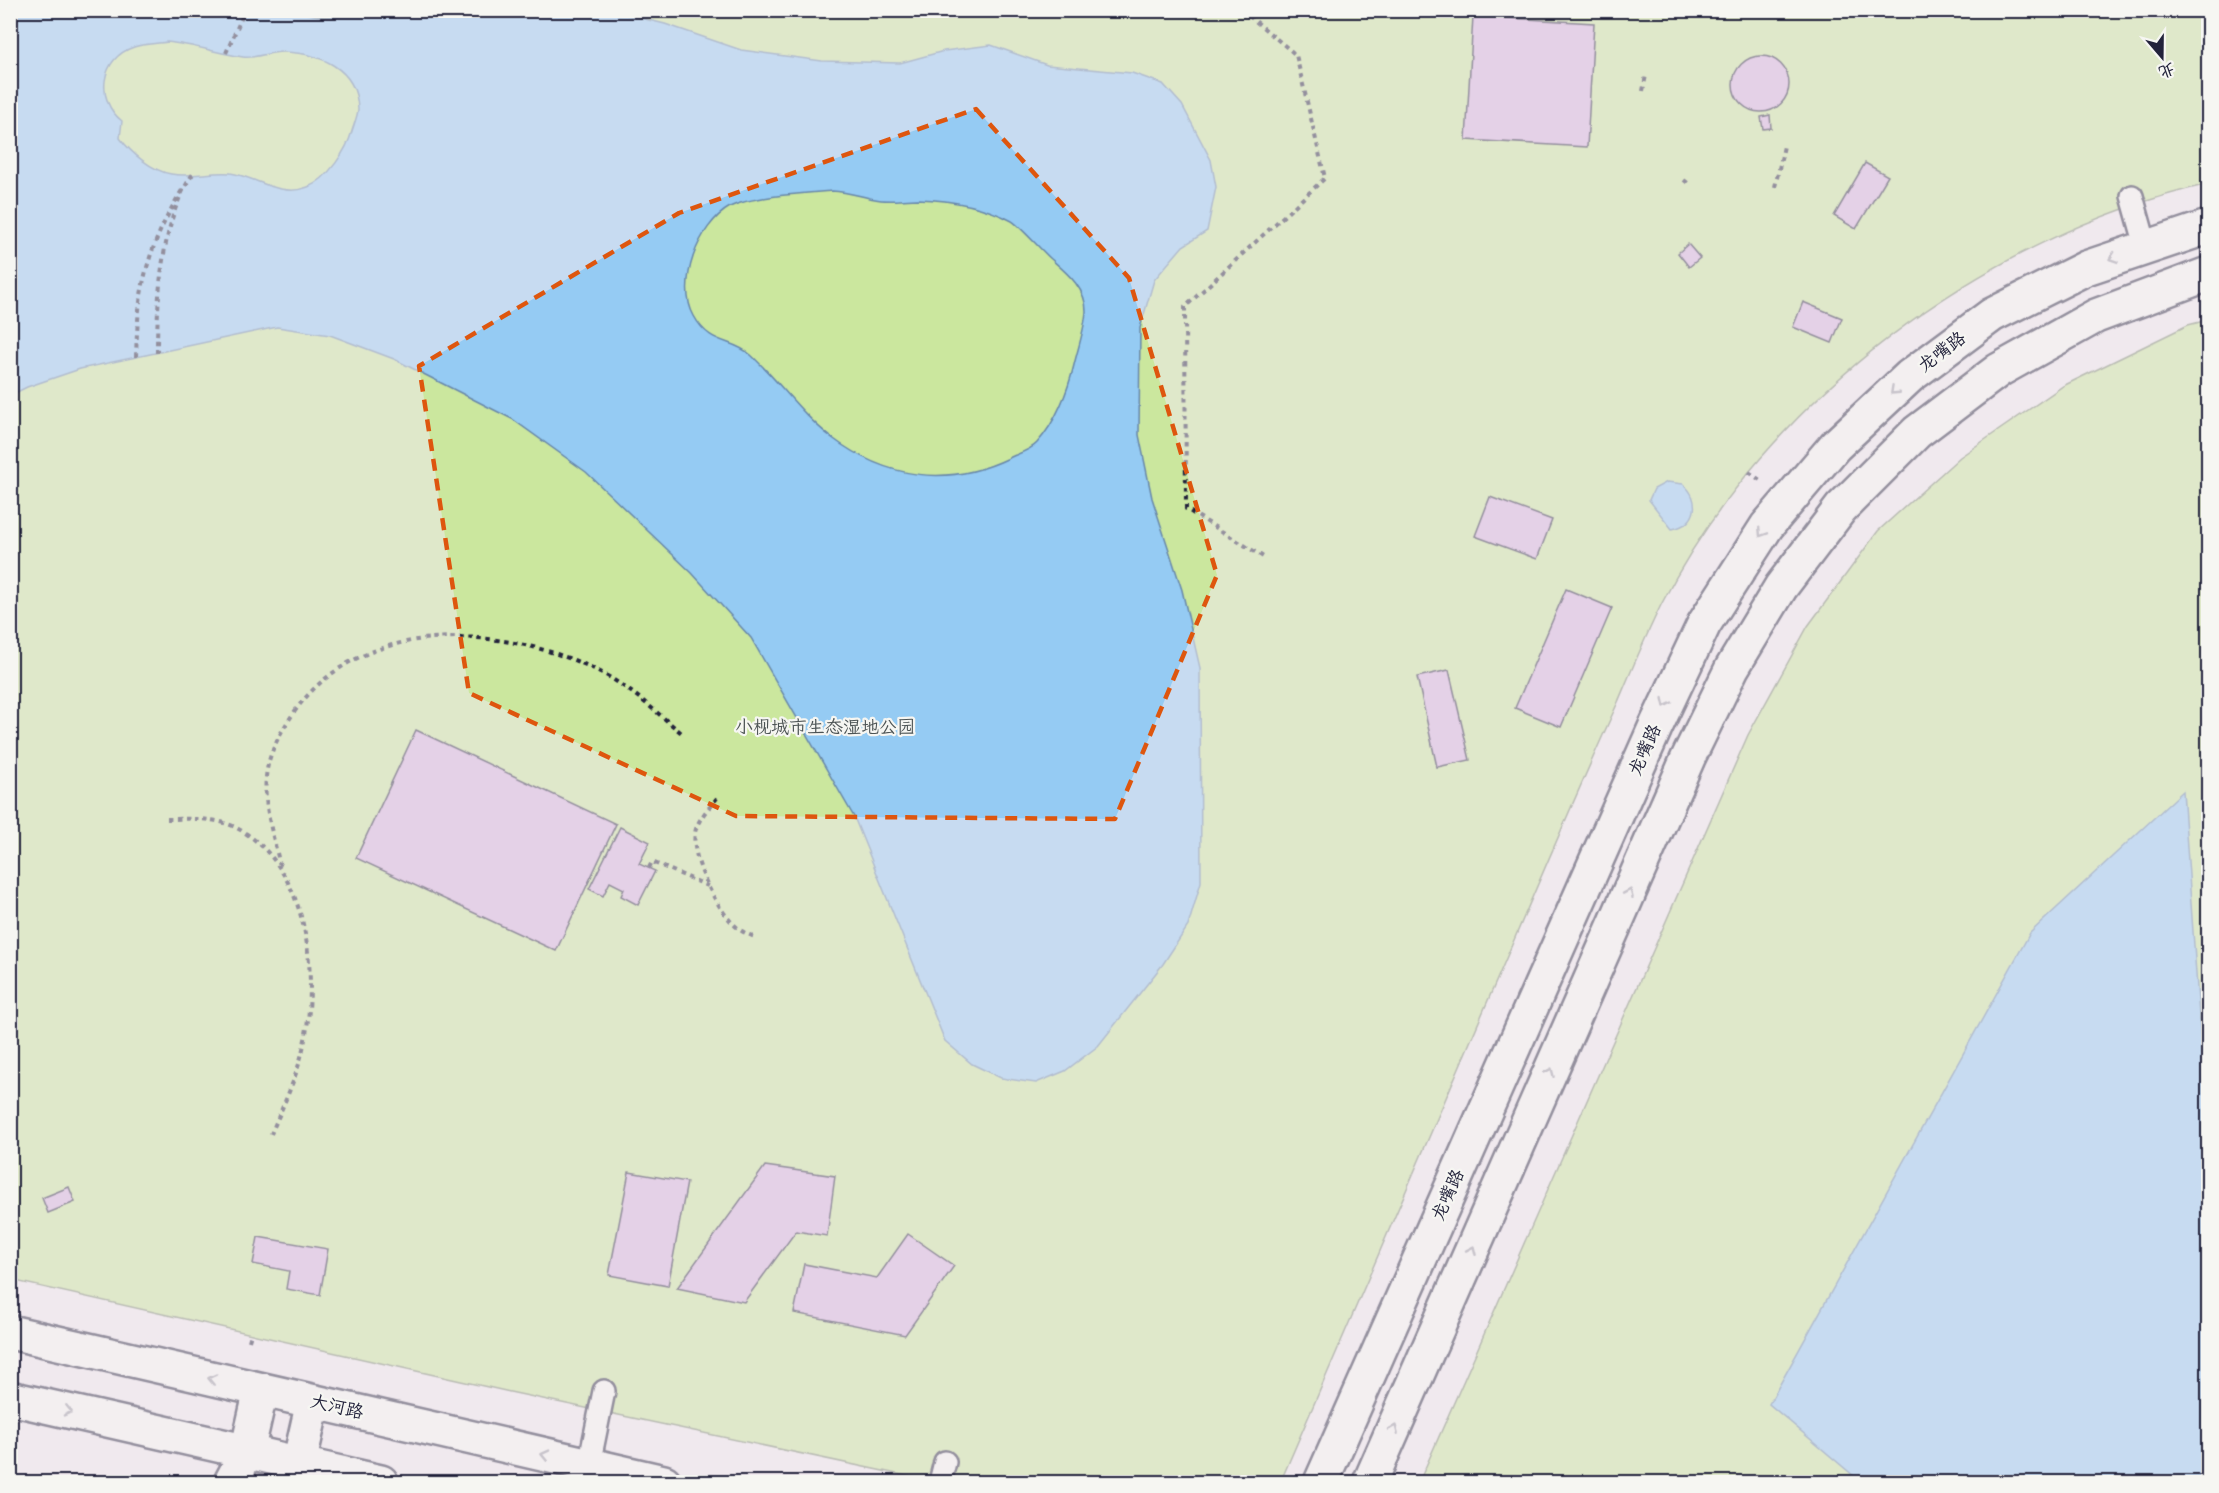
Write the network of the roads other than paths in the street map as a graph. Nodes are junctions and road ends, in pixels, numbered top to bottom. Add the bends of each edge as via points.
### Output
1 (2132, 196) dead end
2 (2208, 226) edge
3 (2146, 246) junction
4 (2208, 274) edge
5 (10, 1332) edge
6 (261, 1390) junction
7 (604, 1391) dead end
8 (10, 1398) edge
9 (313, 1402) junction
10 (247, 1452) junction
11 (589, 1465) junction
12 (294, 1473) edge
13 (231, 1482) edge
14 (381, 1482) edge
15 (664, 1482) edge
16 (1321, 1482) edge
17 (1370, 1482) edge

1 - 3 lane
2 - 3 street, 龙嘴路
3 -> 16 street, 龙嘴路 via 2086,268 1992,315 1910,376 1835,446 1767,526 1704,624 1655,728
17 -> 4 street via 1688,758 1732,668 1781,587 1841,508 1917,432 1999,370 2096,316
6 -> 5 street, 大河路
6 - 9 street, 大河路
6 - 10 street
7 - 11 lane
8 -> 10 street
11 -> 9 street, 大河路
9 - 12 street
10 - 12 street
10 - 13 street
11 - 15 street, 大河路
12 - 14 street

